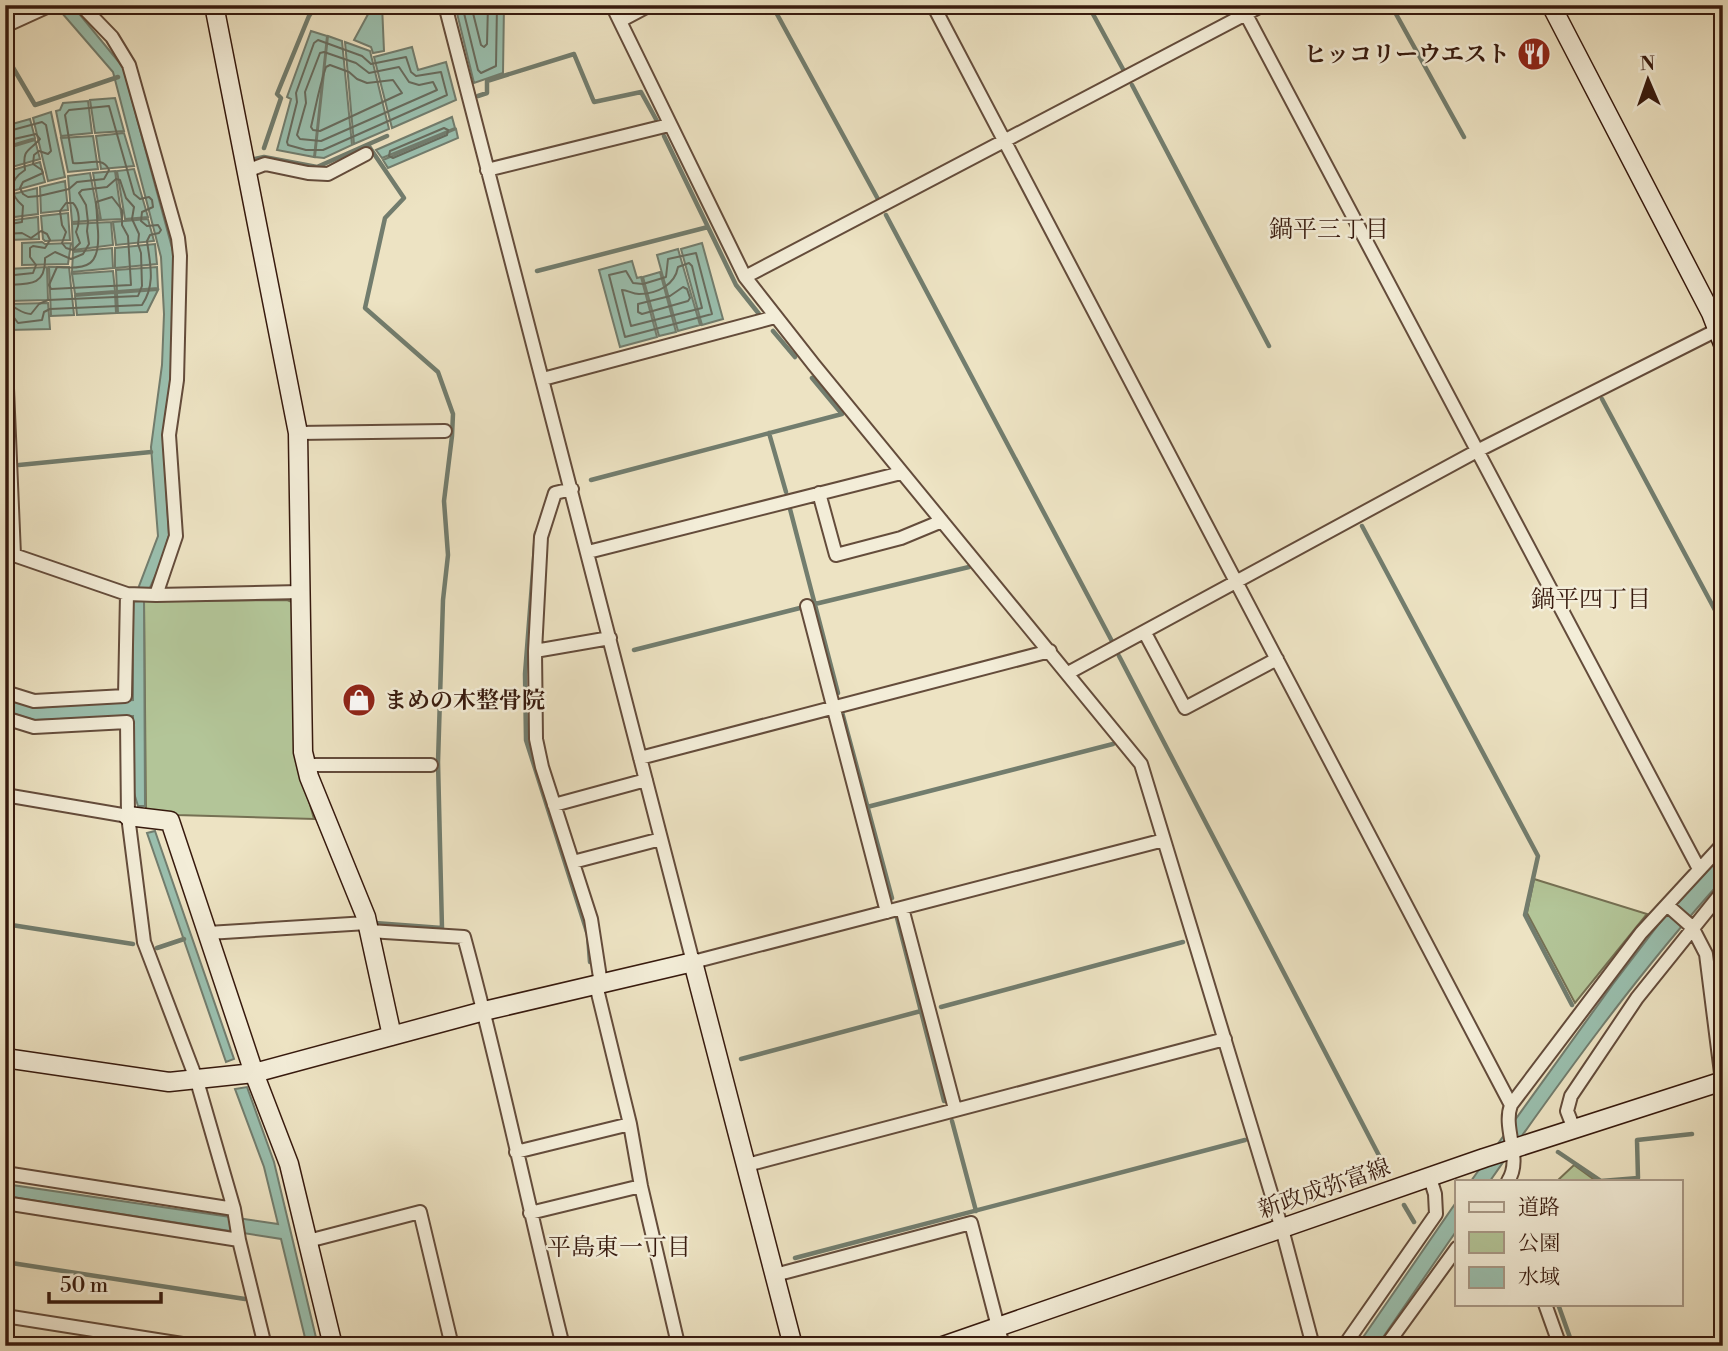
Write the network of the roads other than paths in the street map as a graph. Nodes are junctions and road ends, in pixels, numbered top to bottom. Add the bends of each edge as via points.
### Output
1 (50, 5) edge
2 (81, 5) edge
3 (214, 5) edge
4 (444, 5) edge
5 (612, 5) edge
6 (650, 5) edge
7 (933, 5) edge
8 (1263, 5) edge
9 (1550, 5) edge
10 (1244, 10) edge
11 (620, 21) junction
12 (5, 26) edge
13 (669, 125) junction
14 (1006, 141) junction
15 (366, 154) dead end
16 (487, 170) junction
17 (247, 171) junction
18 (745, 277) junction
19 (775, 317) junction
20 (1721, 334) edge
21 (5, 341) edge
22 (543, 379) junction
23 (445, 431) dead end
24 (298, 433) junction
25 (1477, 451) junction
26 (901, 473) junction
27 (572, 489) junction
28 (819, 493) junction
29 (942, 521) junction
30 (588, 552) junction
31 (10, 553) edge
32 (1237, 583) junction
33 (300, 592) junction
34 (127, 594) junction
35 (156, 595) junction
36 (807, 606) dead end
37 (1145, 633) junction
38 (610, 638) junction
39 (535, 651) junction
40 (1050, 651) junction
41 (1278, 659) junction
42 (1069, 673) junction
43 (5, 692) edge
44 (833, 708) junction
45 (5, 718) edge
46 (640, 758) junction
47 (306, 765) junction
48 (431, 765) dead end
49 (646, 780) junction
50 (5, 795) edge
51 (554, 805) junction
52 (128, 816) junction
53 (661, 839) junction
54 (1164, 840) junction
55 (1723, 844) edge
56 (573, 862) junction
57 (1699, 869) junction
58 (1723, 891) edge
59 (1668, 906) junction
60 (902, 908) junction
61 (887, 912) junction
62 (1689, 925) junction
63 (368, 927) junction
64 (208, 933) junction
65 (693, 962) junction
66 (599, 985) junction
67 (484, 1011) junction
68 (392, 1035) junction
69 (1225, 1039) junction
70 (5, 1058) edge
71 (254, 1073) junction
72 (197, 1081) junction
73 (1722, 1081) edge
74 (1723, 1090) edge
75 (1511, 1105) junction
76 (955, 1109) junction
77 (630, 1124) junction
78 (1574, 1129) junction
79 (1518, 1150) junction
80 (516, 1152) junction
81 (747, 1165) junction
82 (5, 1173) edge
83 (1430, 1178) junction
84 (1509, 1180) edge
85 (640, 1186) junction
86 (5, 1203) edge
87 (235, 1213) junction
88 (530, 1213) junction
89 (1282, 1229) junction
90 (239, 1237) junction
91 (308, 1241) junction
92 (1455, 1251) edge
93 (775, 1275) junction
94 (1546, 1306) edge
95 (5, 1316) edge
96 (997, 1326) junction
97 (195, 1346) edge
98 (265, 1346) edge
99 (333, 1346) edge
100 (452, 1346) edge
101 (563, 1346) edge
102 (673, 1346) edge
103 (793, 1346) edge
104 (943, 1346) edge
105 (1003, 1346) edge
106 (1313, 1346) edge
107 (1344, 1346) edge
108 (1386, 1346) edge
109 (1560, 1346) edge

1 - 12 street
2 - 35 street via 112,37 129,65 178,238 177,380 169,435 176,536
3 - 17 street
4 - 16 street
5 - 11 street
6 - 11 street
7 - 14 street
8 - 10 street
9 - 20 street
10 - 14 street
10 - 25 street
11 - 13 street
13 - 16 street
13 - 18 street
14 - 18 street
14 - 32 street
15 - 17 street via 328,173 265,164
16 - 22 street
17 - 24 street
18 - 19 street
19 - 22 street
19 - 26 street
20 - 25 street
21 - 31 street
22 - 27 street
23 - 24 street
24 - 33 street
25 - 32 street
25 - 57 street
26 - 28 street
26 - 29 street
27 - 30 street
27 - 39 street via 555,493 541,537
28 - 29 street via 836,555 901,538
28 - 30 street
29 - 40 street
30 - 38 street
31 - 34 street
32 - 37 street
32 - 41 street
33 - 35 street
33 - 47 street
34 - 35 street
34 - 43 street via 125,696 34,701
36 - 44 street
37 - 41 street via 1185,708
37 - 42 street
38 - 39 street
38 - 46 street
39 - 51 street via 536,739
40 - 42 street
40 - 44 street
41 - 75 street
42 - 54 street via 1141,764
44 - 46 street
44 - 61 street
45 - 52 street via 34,727 127,722
46 - 49 street
47 - 48 street
47 - 63 street
49 - 51 street
49 - 53 street
50 - 52 street
51 - 56 street
52 - 64 street via 170,821
52 - 72 street via 144,942
53 - 56 street
53 - 65 street
54 - 60 street
54 - 69 street
55 - 57 street
56 - 66 street via 592,919
57 - 59 street
58 - 62 street
59 - 62 street
59 - 75 street via 1598,987
60 - 61 street
60 - 76 street
61 - 65 street
62 - 73 street via 1706,954
62 - 78 street via 1571,1096 1567,1111
63 - 64 street
63 - 67 street via 464,937
63 - 68 street
64 - 71 street
65 - 66 street
65 - 81 street
66 - 67 street
66 - 77 street
67 - 68 street
67 - 80 street
68 - 71 street
69 - 76 street
69 - 89 street
70 - 72 street via 169,1082
71 - 72 street
71 - 91 street via 289,1164
72 - 87 street
73 - 74 street
73 - 78 street, 新政成弥富線
75 - 79 street via 1507,1116
76 - 81 street
77 - 80 street
77 - 85 street
78 - 79 street, 新政成弥富線
79 - 83 street, 新政成弥富線
79 - 84 street
80 - 88 street
81 - 93 street
82 - 87 street
83 - 89 street, 新政成弥富線
83 - 107 street via 1436,1214
85 - 88 street
85 - 102 street via 678,1344
86 - 90 street
87 - 90 street
88 - 101 street
89 - 96 street, 新政成弥富線
89 - 106 street
90 - 98 street
91 - 99 street
91 - 100 street via 420,1212
92 - 108 street
93 - 96 street via 971,1223
93 - 103 street
94 - 109 street
95 - 97 street
96 - 104 street, 新政成弥富線
96 - 105 street

